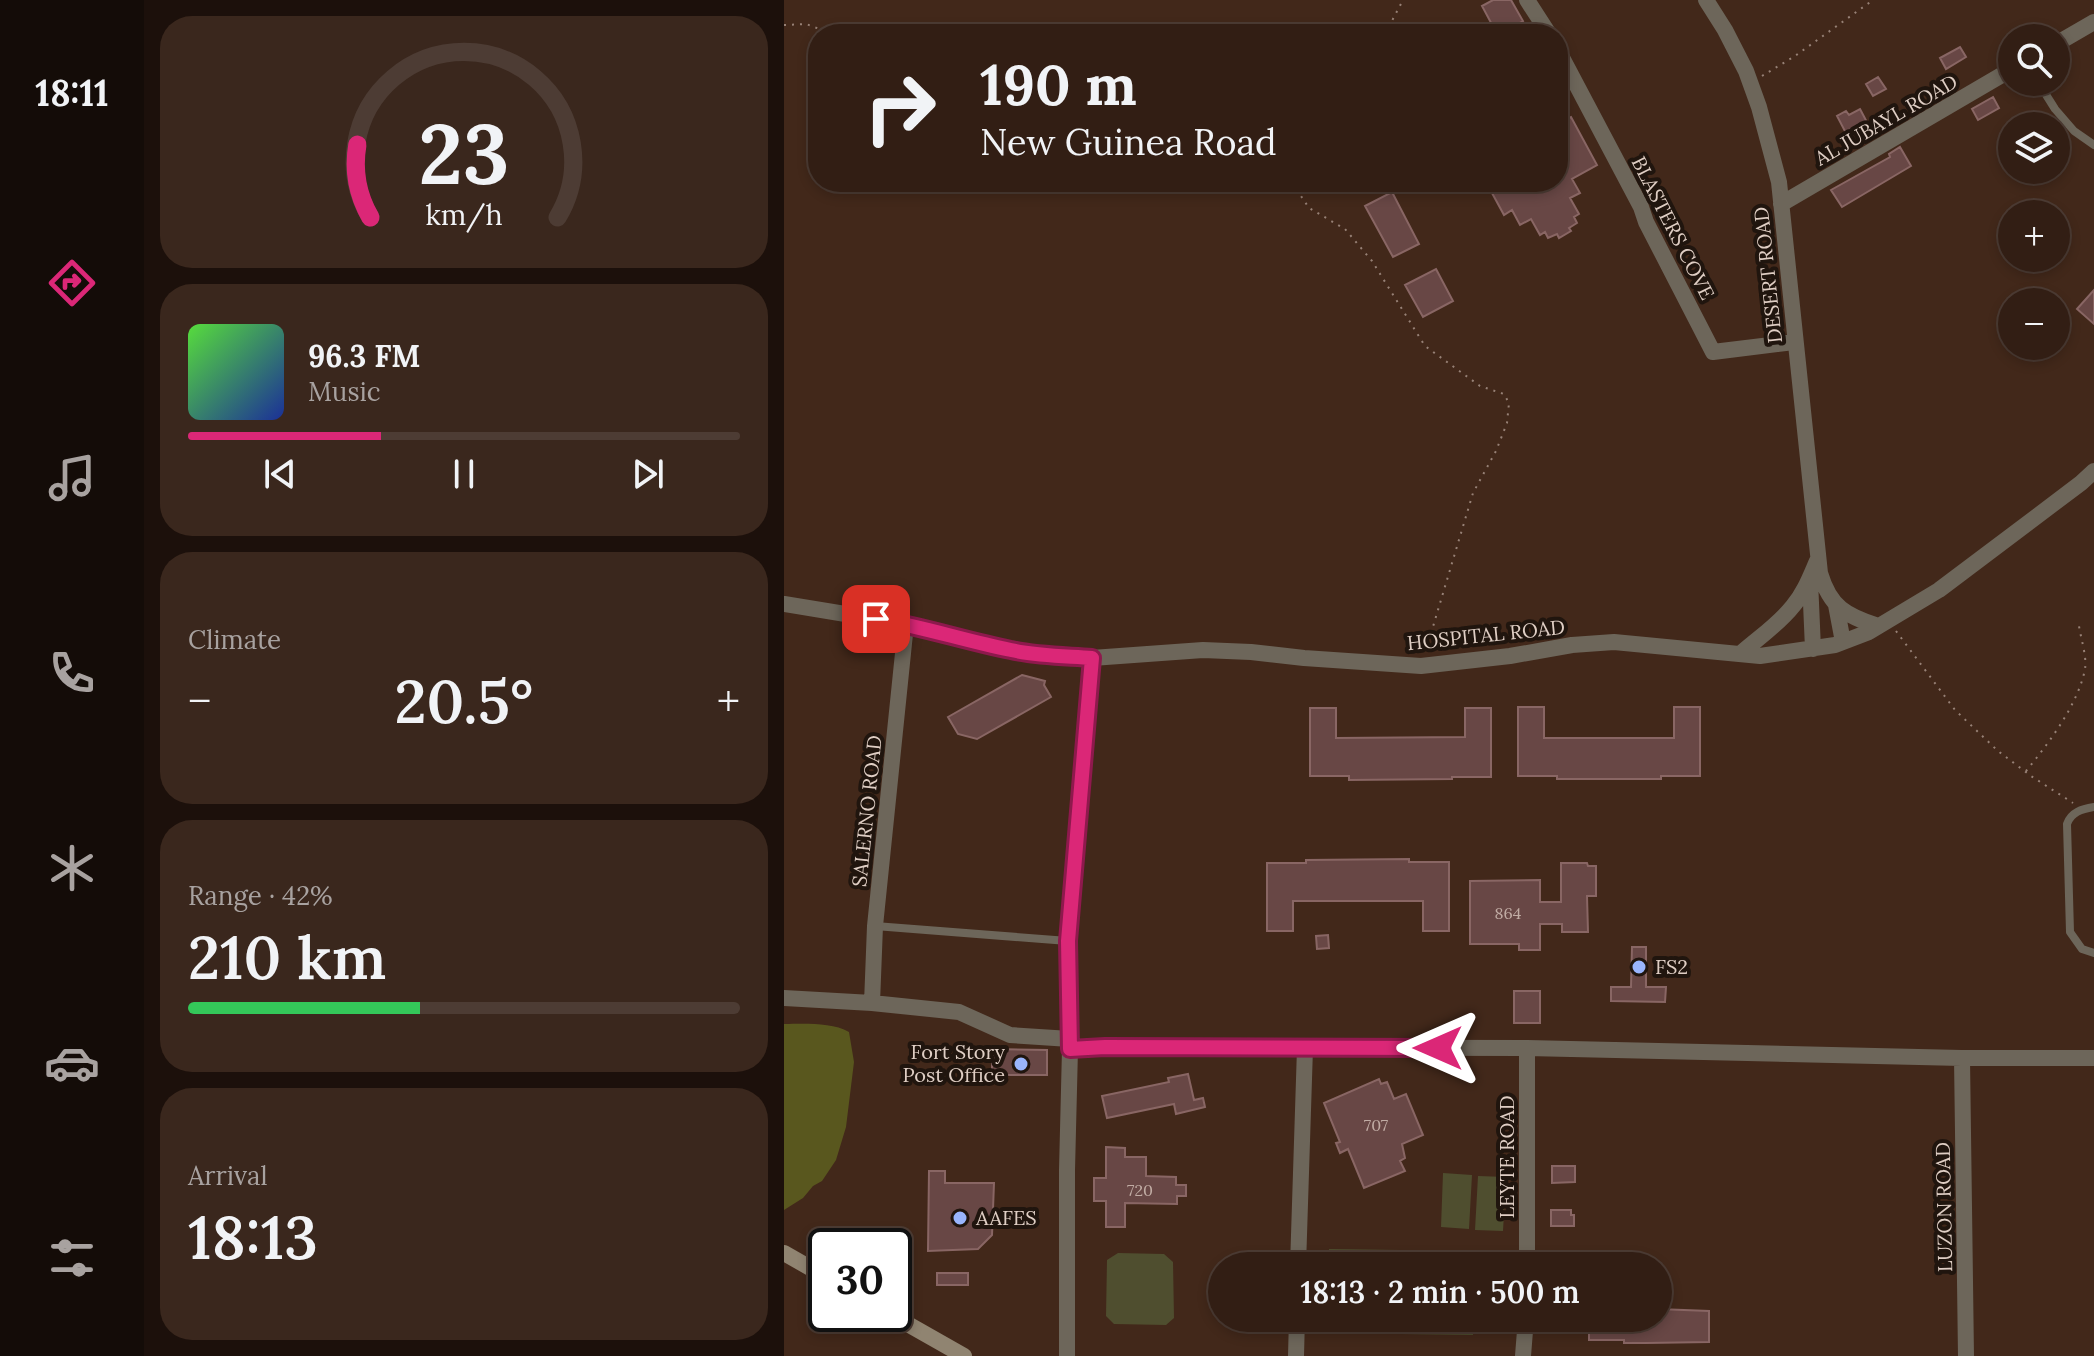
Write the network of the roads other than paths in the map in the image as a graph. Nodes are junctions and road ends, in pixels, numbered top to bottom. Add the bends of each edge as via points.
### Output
1 (1527, 0) edge
2 (1706, 0) edge
3 (2094, 22) edge
4 (1543, 24) edge
5 (2070, 36) edge
6 (1568, 68) edge
7 (1998, 77) edge
8 (2047, 96) edge
9 (2094, 145) edge
10 (1781, 204) junction
11 (1794, 342) junction
12 (2094, 471) edge
13 (1818, 560) junction
14 (1810, 579) junction
15 (784, 604) edge
16 (1836, 605) junction
17 (906, 624) junction
18 (1883, 624) junction
19 (1843, 642) junction
20 (1813, 649) junction
21 (1740, 654) junction
22 (1092, 658) junction
23 (2094, 807) edge
24 (875, 926) junction
25 (1068, 941) junction
26 (2094, 953) edge
27 (784, 998) edge
28 (872, 1003) junction
29 (1070, 1044) junction
30 (1305, 1048) junction
31 (1527, 1048) junction
32 (1962, 1058) junction
33 (2094, 1058) edge
34 (1298, 1252) edge
35 (1527, 1252) edge
36 (784, 1253) edge
37 (784, 1265) edge
38 (808, 1267) edge
39 (808, 1270) edge
40 (912, 1326) edge
41 (1297, 1332) edge
42 (1525, 1332) edge
43 (964, 1356) edge
44 (1067, 1356) edge
45 (1296, 1356) edge
46 (1523, 1356) edge
47 (1966, 1356) edge

1 - 4 street
2 - 10 street, DESERT ROAD via 1750,82
3 - 5 street
6 - 11 street, BLASTERS COVE via 1713,352
7 - 10 street, AL JUBAYL ROAD
8 - 9 lane via 2074,131
10 - 11 street, DESERT ROAD
11 - 13 street, DESERT ROAD
12 - 18 street, HOSPITAL ROAD via 1939,590
13 - 14 street, DESERT ROAD
13 - 16 street, DESERT ROAD via 1825,590
14 - 20 street, DESERT ROAD
14 - 21 street, DESERT ROAD via 1793,606
15 - 17 street, HOSPITAL ROAD
16 - 18 street via 1852,618
16 - 19 street, DESERT ROAD
17 - 22 street, HOSPITAL ROAD via 1013,651
17 - 24 street, SALERNO ROAD
18 - 19 street, HOSPITAL ROAD
19 - 20 street, HOSPITAL ROAD
20 - 21 street, HOSPITAL ROAD
21 - 22 street, HOSPITAL ROAD via 1614,642 1421,666 1203,650
22 - 25 street
23 - 26 lane via 2081,809 2067,824 2070,932 2082,949
24 - 25 lane
24 - 28 street, SALERNO ROAD
25 - 29 street
27 - 28 street
28 - 29 street via 959,1012 1010,1035
29 - 30 street
29 - 44 street
30 - 31 street
30 - 34 street
31 - 32 street
31 - 35 street, LEYTE ROAD
32 - 33 street
32 - 47 street, LUZON ROAD
36 - 38 street
37 - 39 street
40 - 43 street
41 - 45 street
42 - 46 street

